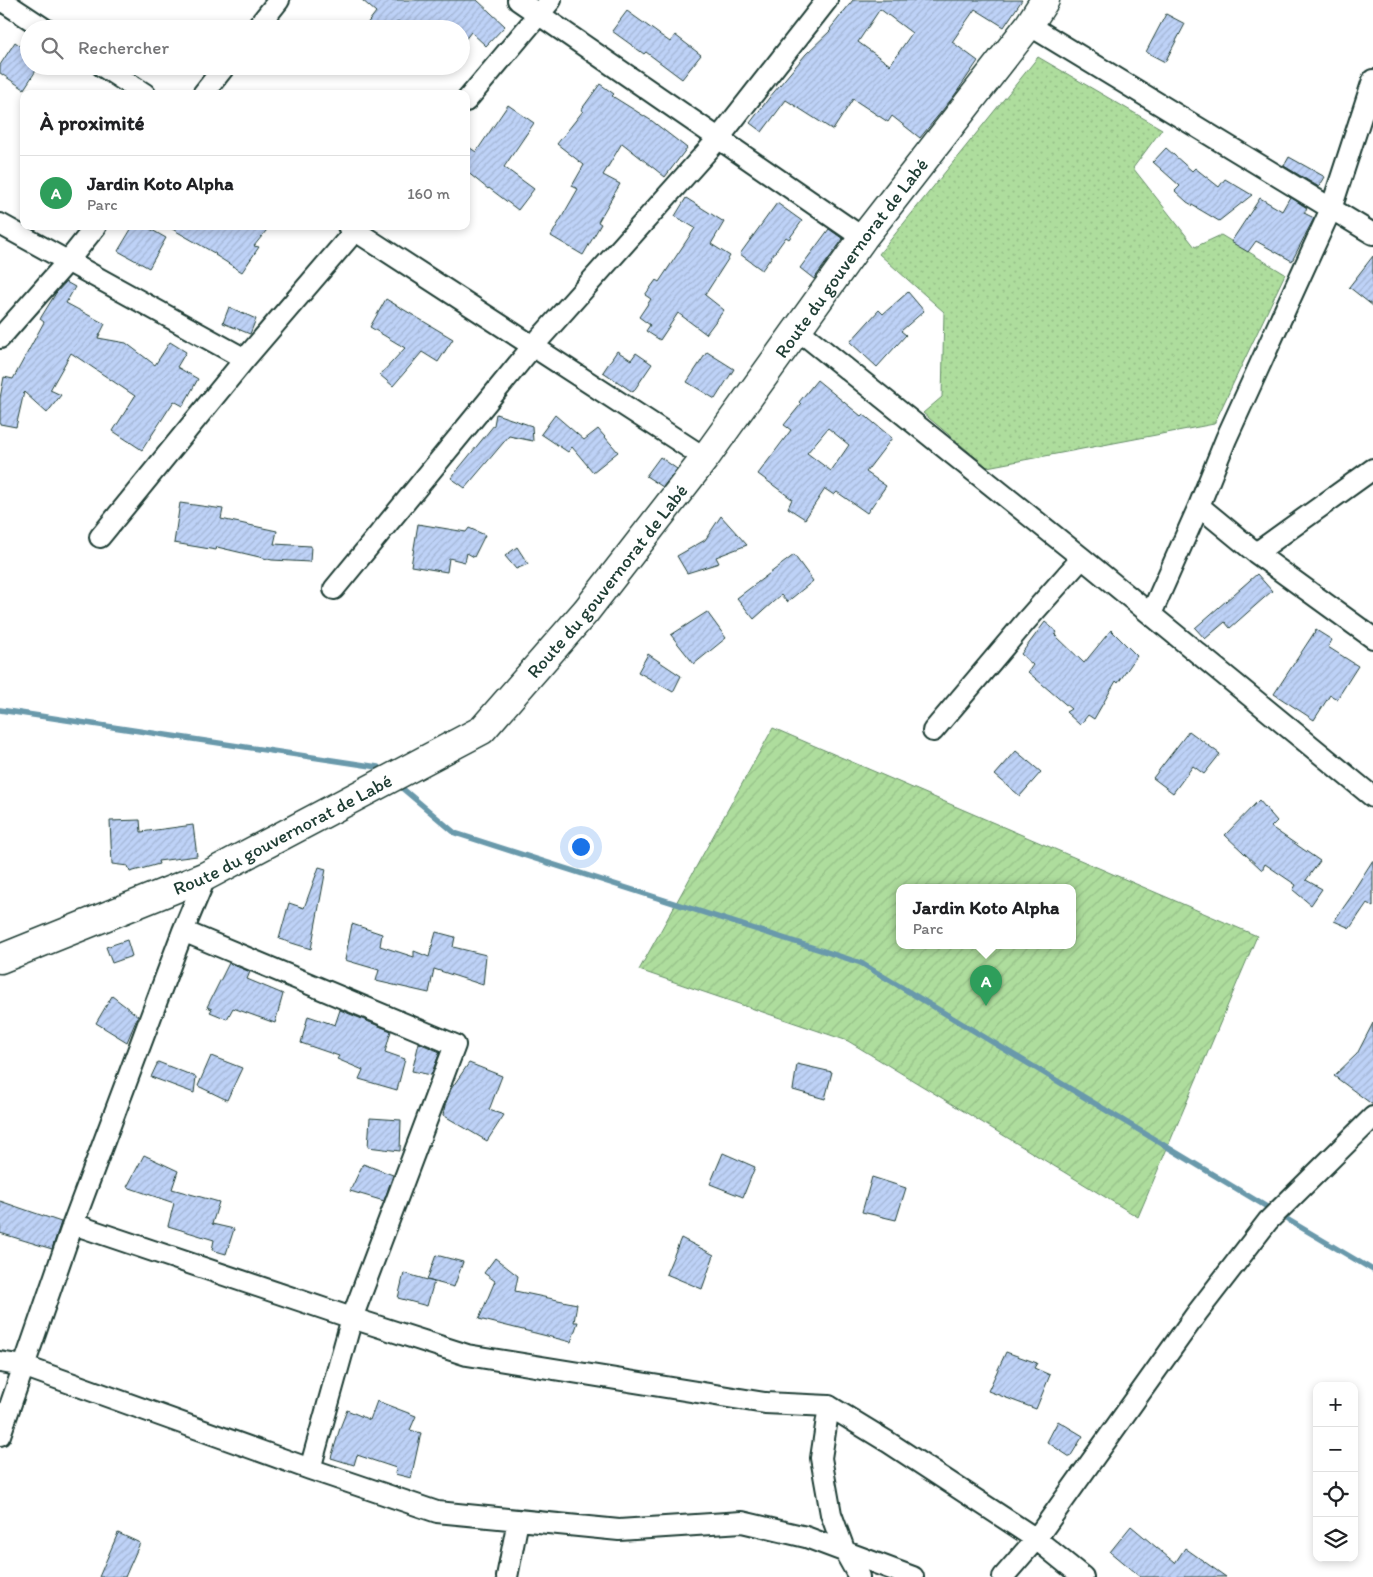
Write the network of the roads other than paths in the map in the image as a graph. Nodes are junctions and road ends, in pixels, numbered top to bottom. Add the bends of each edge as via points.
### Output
1 (279, 0) edge
2 (518, 0) edge
3 (827, 0) edge
4 (1045, 0) edge
5 (2, 1) edge
6 (545, 8) edge
7 (31, 20) edge
8 (263, 20) edge
9 (1029, 25) junction
10 (116, 75) edge
11 (219, 75) edge
12 (1373, 80) edge
13 (139, 90) edge
14 (206, 90) edge
15 (470, 95) edge
16 (719, 138) junction
17 (1330, 209) junction
18 (0, 224) edge
19 (93, 230) edge
20 (352, 230) edge
21 (357, 230) edge
22 (1373, 234) edge
23 (863, 238) junction
24 (68, 261) junction
25 (797, 329) junction
26 (0, 338) edge
27 (532, 346) junction
28 (245, 359) junction
29 (705, 458) junction
30 (1373, 469) edge
31 (1199, 506) junction
32 (100, 537) dead end
33 (1256, 553) junction
34 (1082, 558) junction
35 (334, 588) dead end
36 (1151, 614) junction
37 (1373, 638) edge
38 (933, 731) dead end
39 (1373, 797) edge
40 (206, 876) junction
41 (183, 931) junction
42 (0, 959) edge
43 (1373, 1117) edge
44 (73, 1224) junction
45 (352, 1318) junction
46 (0, 1362) edge
47 (23, 1366) junction
48 (829, 1406) junction
49 (0, 1435) edge
50 (310, 1469) junction
51 (518, 1520) junction
52 (1036, 1539) junction
53 (845, 1552) junction
54 (507, 1577) edge
55 (859, 1577) edge
56 (913, 1577) edge
57 (1003, 1577) edge
58 (1082, 1577) edge

1 - 8 street
2 - 6 street
3 - 16 street
4 - 9 street, Route du gouvernorat de Labé
5 - 7 street
6 - 15 street
6 - 16 street
9 - 17 street
9 - 23 street, Route du gouvernorat de Labé
10 - 13 street
11 - 14 street
12 - 17 street
16 - 23 street
16 - 27 street
17 - 22 street
17 - 31 street
18 - 24 street
19 - 24 street
20 - 28 street
21 - 27 street
23 - 25 street, Route du gouvernorat de Labé
24 - 26 street
24 - 28 street
25 - 29 street, Route du gouvernorat de Labé
25 - 34 street
27 - 29 street
27 - 35 street
28 - 32 street
29 - 40 street, Route du gouvernorat de Labé via 586,611 482,730
30 - 33 street
31 - 33 street
31 - 36 street
33 - 37 street
34 - 36 street
34 - 38 street
36 - 39 street
40 - 41 street
40 - 42 street, Route du gouvernorat de Labé
41 - 44 street
41 - 45 street via 455,1045
43 - 52 street via 1268,1221 1197,1313
44 - 45 street
44 - 47 street
45 - 48 street via 468,1355 765,1403
45 - 50 street
46 - 47 street
47 - 49 street
47 - 50 street
48 - 52 street
48 - 53 street via 820,1458 831,1514
50 - 51 street via 437,1512
51 - 53 street via 619,1530 742,1522 806,1536
51 - 54 street
52 - 57 street
52 - 58 street
53 - 55 street
53 - 56 street

